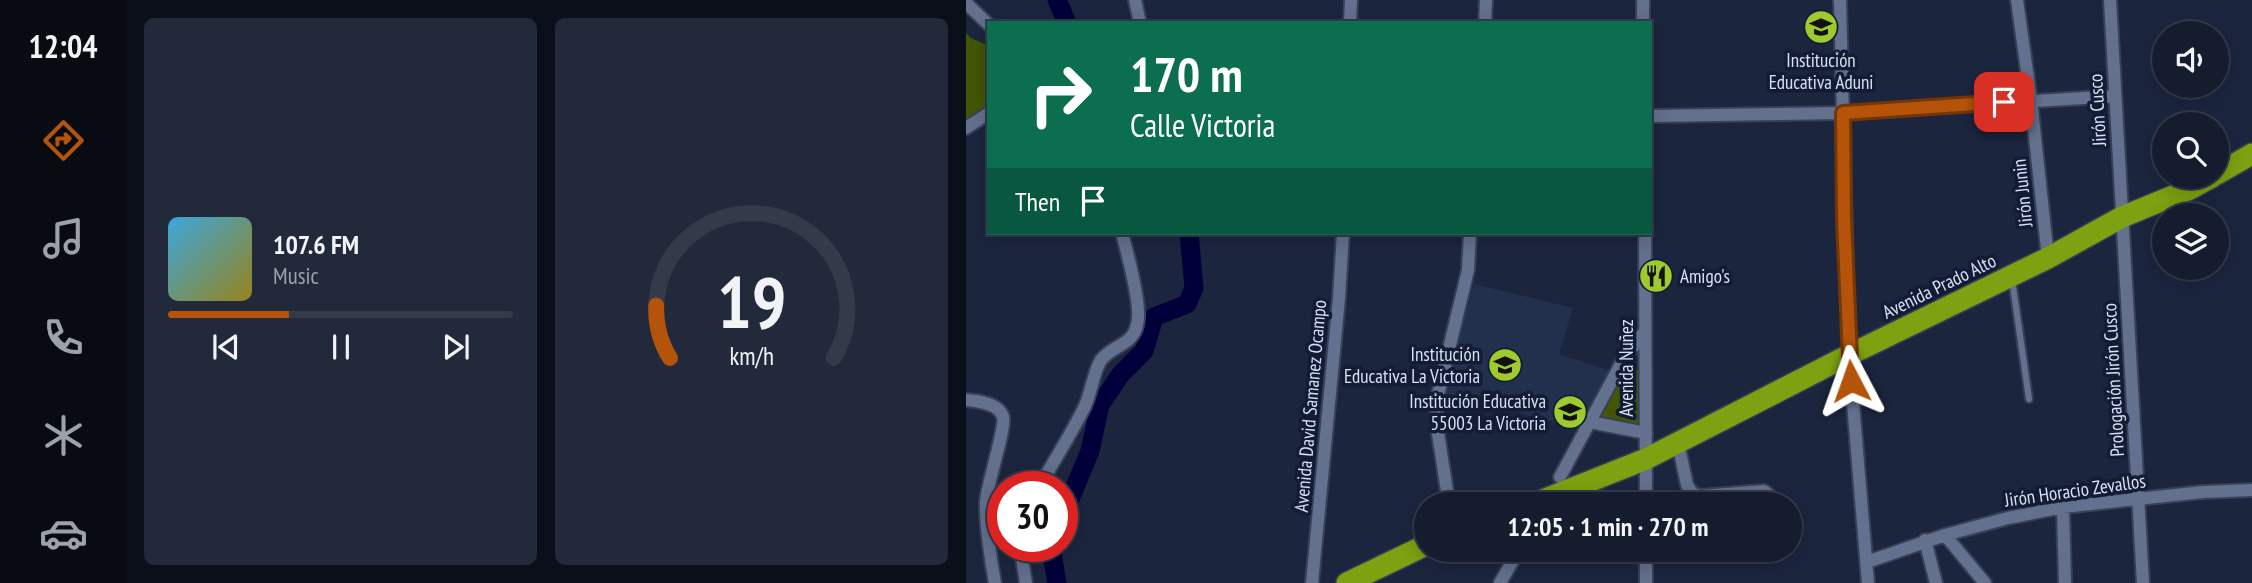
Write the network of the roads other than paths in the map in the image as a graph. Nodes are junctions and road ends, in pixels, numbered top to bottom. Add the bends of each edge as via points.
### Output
1 (1135, 0) edge
2 (1351, 0) edge
3 (1486, 0) edge
4 (1643, 0) edge
5 (1840, 0) edge
6 (2017, 0) edge
7 (2110, 0) edge
8 (966, 3) edge
9 (1140, 21) edge
10 (1350, 21) edge
11 (1485, 21) edge
12 (1643, 21) edge
13 (987, 22) edge
14 (2115, 96) junction
15 (2031, 100) junction
16 (1843, 113) junction
17 (987, 114) edge
18 (1652, 116) edge
19 (966, 128) edge
20 (2252, 154) edge
21 (2229, 167) edge
22 (2188, 189) edge
23 (2122, 218) junction
24 (1122, 235) edge
25 (1343, 235) edge
26 (1470, 235) edge
27 (1645, 235) edge
28 (2048, 258) junction
29 (2011, 276) junction
30 (1645, 331) junction
31 (1849, 355) junction
32 (2029, 398) dead end
33 (966, 400) edge
34 (1590, 422) junction
35 (1646, 433) junction
36 (1678, 443) junction
37 (1646, 459) junction
38 (1048, 471) edge
39 (1560, 477) dead end
40 (2252, 490) edge
41 (1447, 492) edge
42 (1566, 492) edge
43 (1646, 492) edge
44 (1692, 492) edge
45 (2139, 499) junction
46 (2063, 507) junction
47 (1945, 535) junction
48 (1925, 540) junction
49 (1414, 551) edge
50 (1023, 562) edge
51 (1512, 562) edge
52 (1646, 562) edge
53 (1867, 562) junction
54 (995, 583) edge
55 (1026, 583) edge
56 (1312, 583) edge
57 (1347, 583) edge
58 (1500, 583) edge
59 (1646, 583) edge
60 (1868, 583) edge
61 (1936, 583) edge
62 (1985, 583) edge
63 (2066, 583) edge
64 (2143, 583) edge

1 - 9 street
2 - 10 street
3 - 11 street
4 - 12 street
5 - 16 street
6 - 15 street, Jirón Junin
7 - 14 street, Jirón Cusco
8 - 13 street
14 - 15 street
14 - 23 street, Jirón Cusco
15 - 16 street
15 - 28 street, Jirón Junin
16 - 18 street
16 - 31 street
17 - 19 street
20 - 21 highway
22 - 23 highway, Avenida Prado Alto
23 - 28 highway, Avenida Prado Alto
23 - 45 street, Prologación Jirón Cusco
24 - 38 street via 1138,310 1134,333 1129,341 1108,352 1098,366 1085,406
25 - 56 street, Avenida David Samanez Ocampo
26 - 41 street via 1468,270 1437,399
27 - 30 street, Avenida Nuñez
28 - 29 highway, Avenida Prado Alto
29 - 31 highway, Avenida Prado Alto
29 - 32 lane
30 - 34 street via 1622,362
30 - 35 street, Avenida Nuñez
31 - 36 highway, Avenida Prado Alto
31 - 53 street
33 - 54 street via 984,402 1003,416 986,503
34 - 35 street
34 - 39 street
35 - 37 street, Avenida Nuñez
36 - 37 highway, Avenida Prado Alto
36 - 44 street
37 - 42 highway, Avenida Prado Alto
37 - 43 street, Avenida Nuñez
40 - 45 street, Jirón Horacio Zevallos
45 - 46 street, Jirón Horacio Zevallos
45 - 64 street, Prologación Jirón Cusco
46 - 47 street, Jirón Horacio Zevallos
46 - 63 street
47 - 48 street, Jirón Horacio Zevallos
47 - 62 street
48 - 53 street, Jirón Horacio Zevallos
48 - 61 street
49 - 57 highway
50 - 55 street
51 - 58 street
52 - 59 street
53 - 60 street

